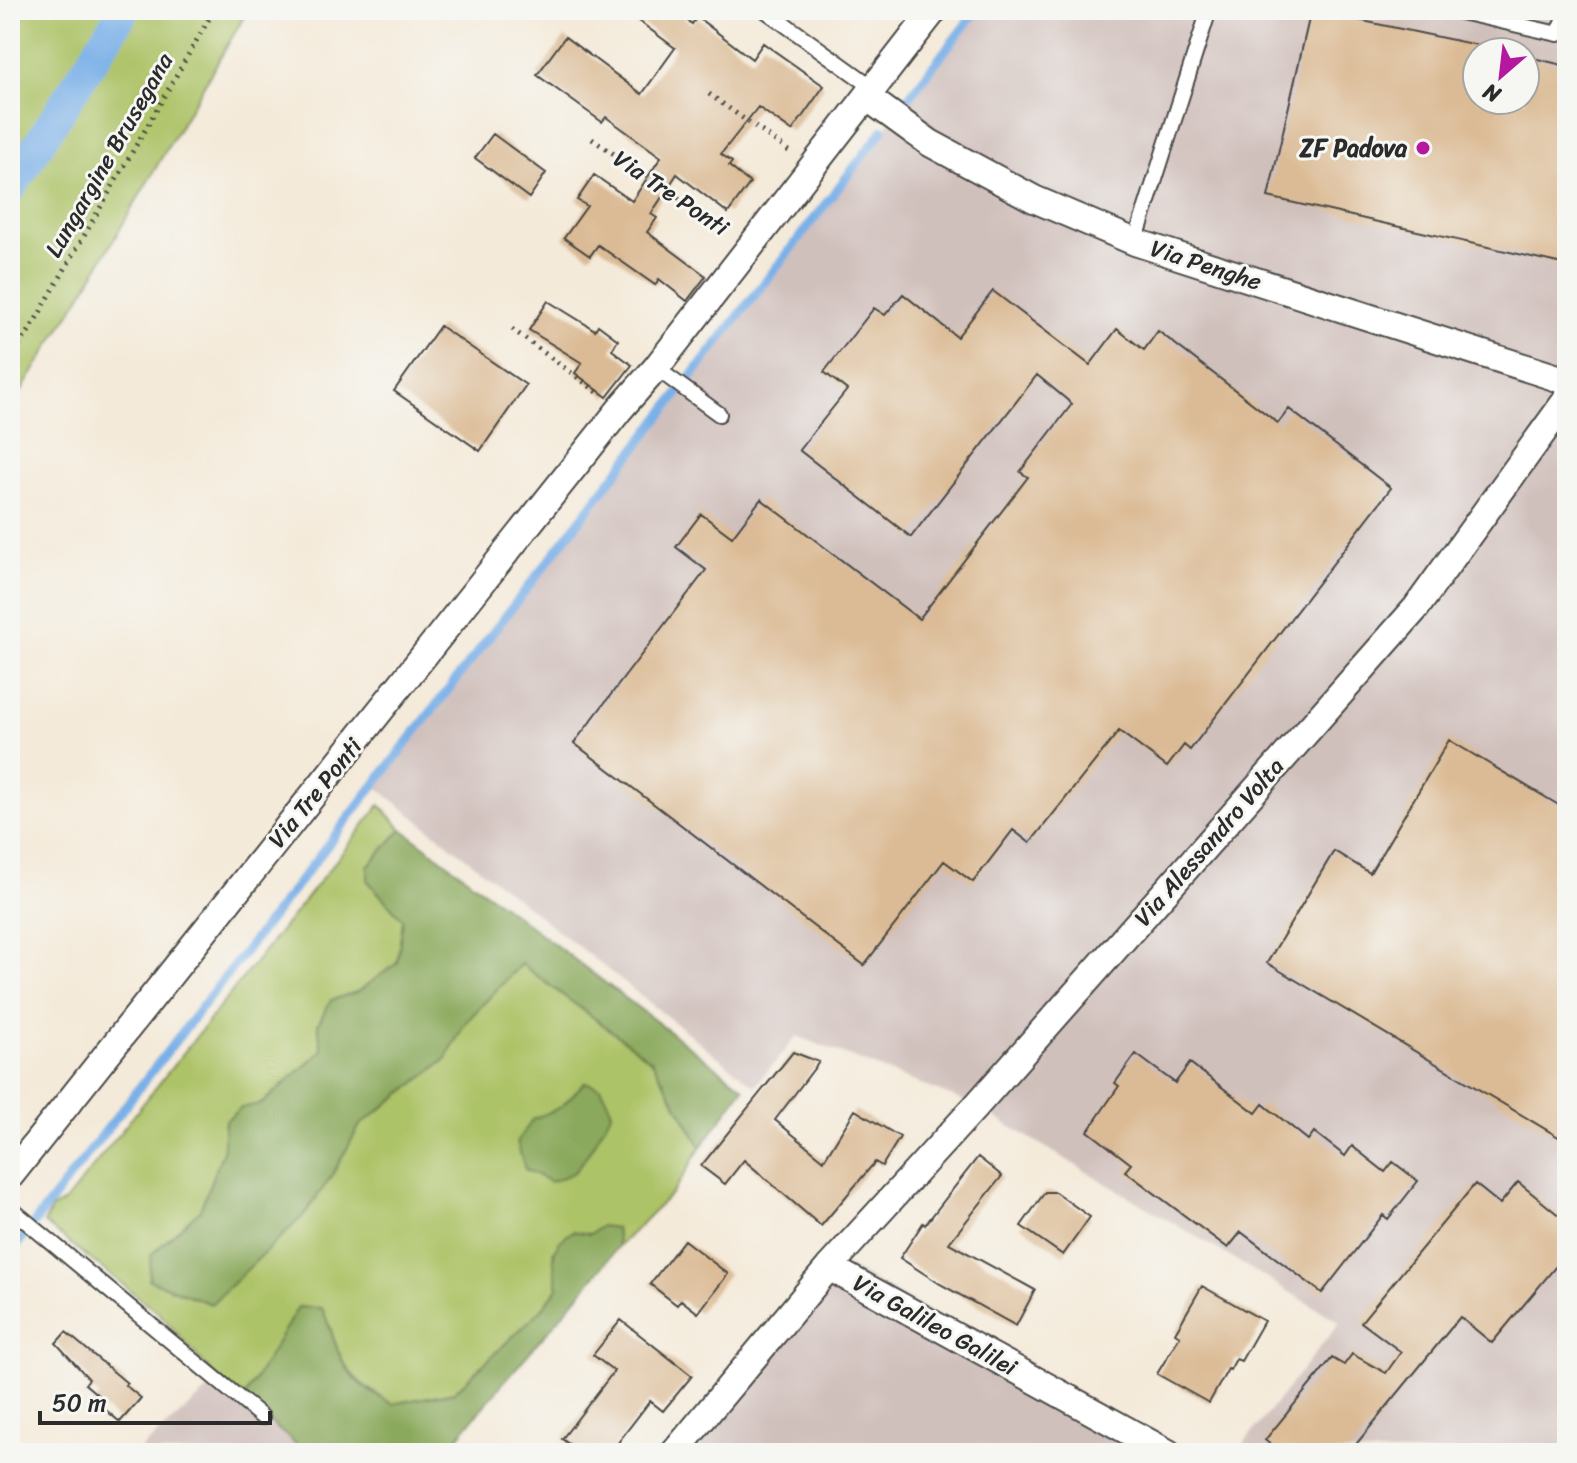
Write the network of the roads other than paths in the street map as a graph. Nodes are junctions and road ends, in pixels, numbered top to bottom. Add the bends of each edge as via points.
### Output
1 (765, 10) edge
2 (934, 10) edge
3 (1209, 10) edge
4 (1452, 10) edge
5 (1567, 13) edge
6 (872, 94) junction
7 (1135, 242) junction
8 (656, 368) junction
9 (1567, 381) edge
10 (1567, 399) edge
11 (719, 414) dead end
12 (10, 1176) edge
13 (10, 1208) edge
14 (829, 1267) junction
15 (262, 1417) dead end
16 (674, 1453) edge
17 (1168, 1453) edge

1 - 6 lane
2 - 6 street, Via Tre Ponti
3 - 7 lane
4 - 5 lane via 1558,34
6 - 7 street, Via Penghe via 930,143 1034,199
6 - 8 street, Via Tre Ponti
7 - 9 street, Via Penghe
8 - 11 lane
8 - 12 street, Via Tre Ponti
10 - 14 street, Via Alessandro Volta via 1416,608
13 - 15 lane
14 - 16 street, Via Galileo Galilei
14 - 17 street, Via Galileo Galilei

